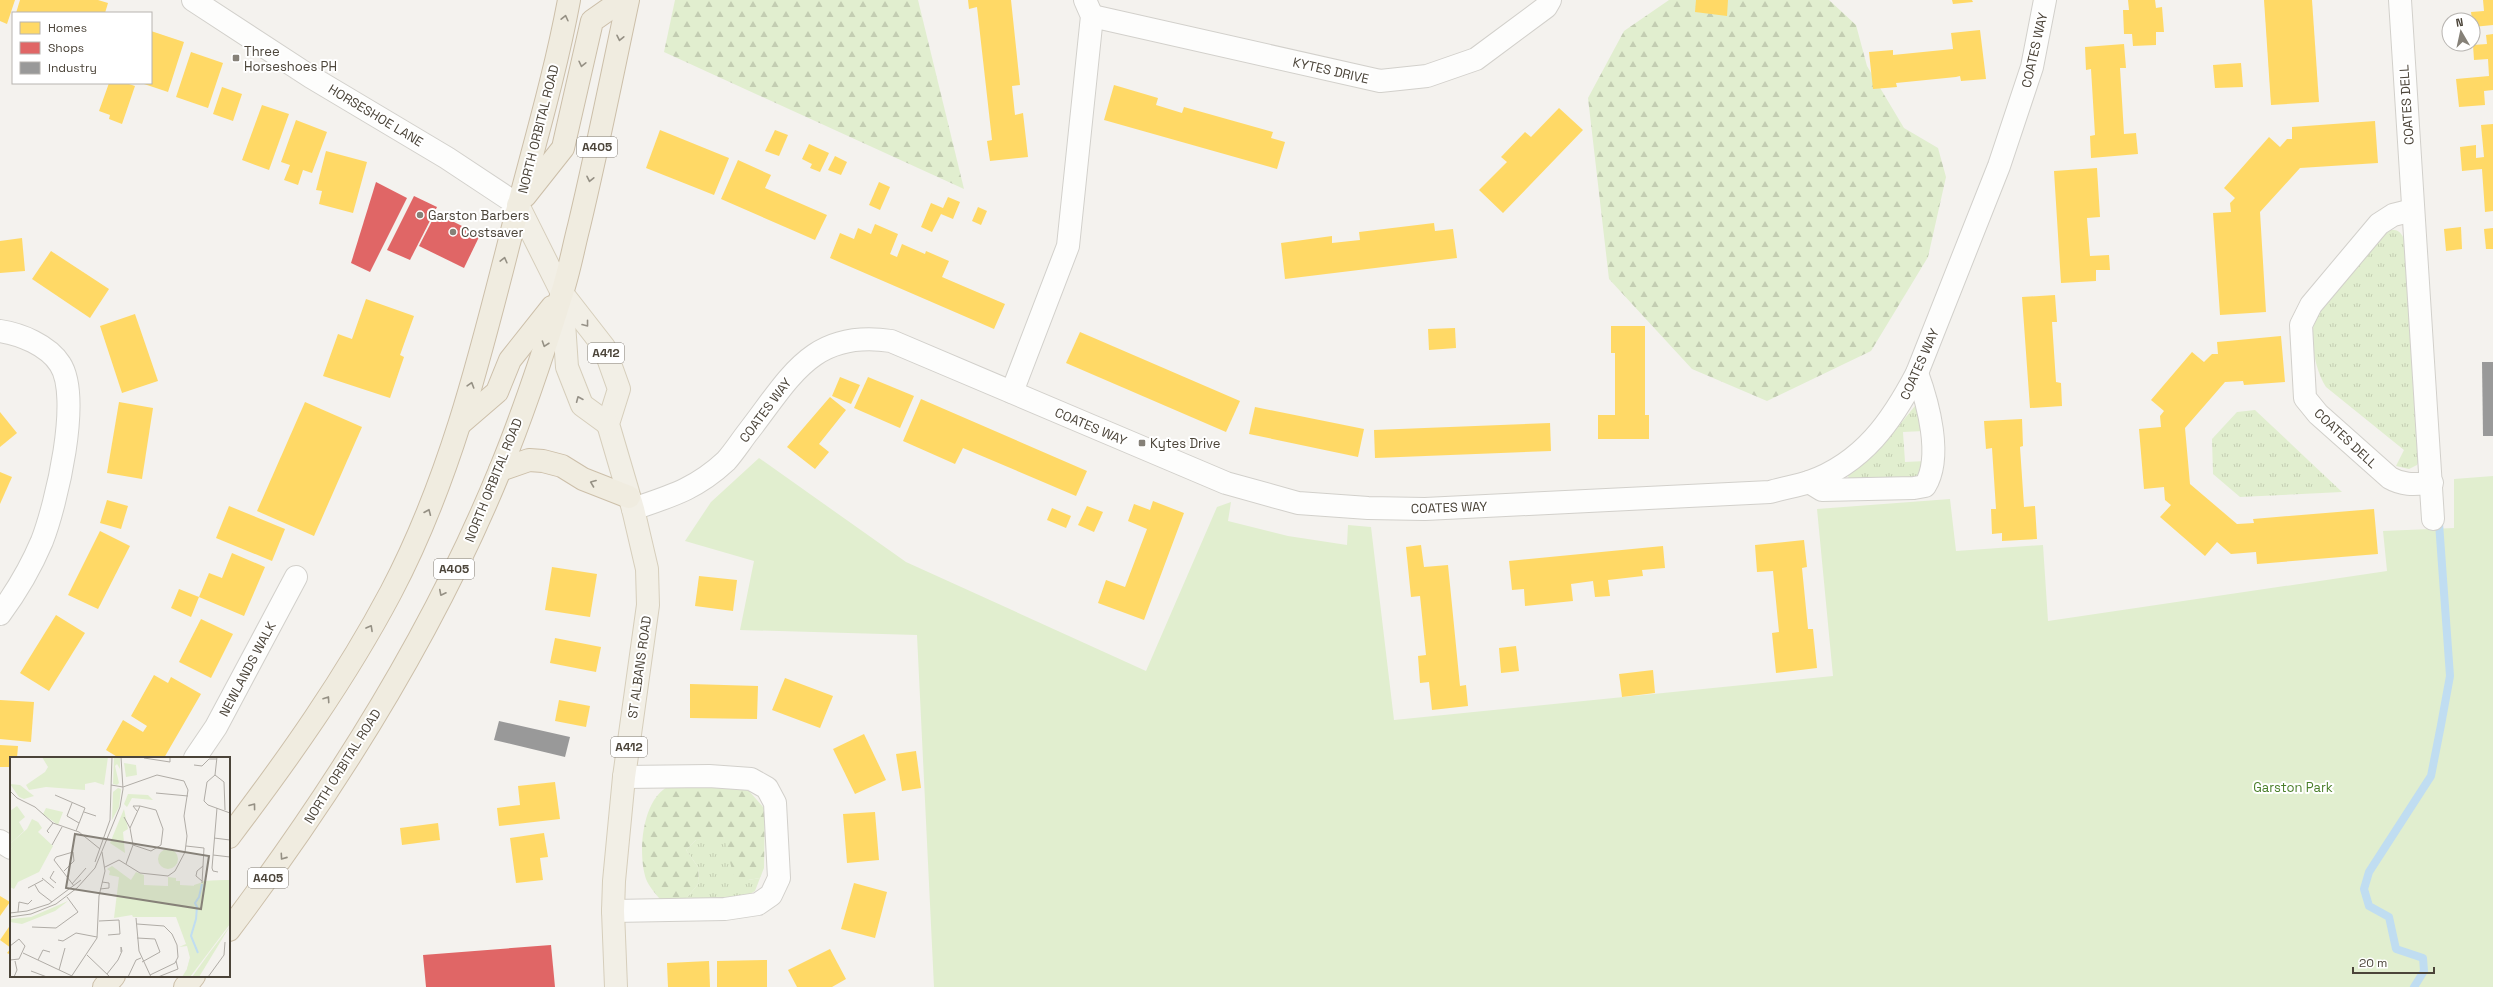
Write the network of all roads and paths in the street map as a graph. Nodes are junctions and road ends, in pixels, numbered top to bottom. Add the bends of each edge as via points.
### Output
1 (193, 0) edge
2 (569, 0) edge
3 (622, 0) edge
4 (628, 0) edge
5 (1550, 0) edge
6 (2045, 0) edge
7 (2400, 0) edge
8 (1089, 8) edge
9 (518, 205) junction
10 (2413, 210) junction
11 (562, 293) junction
12 (0, 331) edge
13 (1917, 373) junction
14 (1012, 392) junction
15 (461, 423) junction
16 (608, 424) junction
17 (500, 470) junction
18 (1809, 482) junction
19 (2432, 483) junction
20 (631, 503) junction
21 (2433, 519) dead end
22 (296, 577) dead end
23 (0, 614) edge
24 (196, 757) edge
25 (624, 777) junction
26 (230, 836) edge
27 (0, 841) edge
28 (10, 847) edge
29 (613, 911) junction
30 (230, 929) edge
31 (113, 977) edge
32 (193, 977) edge
33 (104, 987) edge
34 (185, 987) edge
35 (616, 987) edge

1 - 9 street, HORSESHOE LANE
9 -> 2 highway, NORTH ORBITAL ROAD via 537,139
3 -> 9 highway via 592,21 563,148
4 -> 11 highway, NORTH ORBITAL ROAD / A405 via 590,182
5 - 8 street, KYTES DRIVE via 1546,7 1476,59 1427,76 1380,80
6 - 13 street, COATES WAY via 2032,67 2001,159
7 - 10 street, COATES DELL
8 - 14 street, KYTES DRIVE via 1068,246
9 - 11 main road, A412
15 -> 9 highway, NORTH ORBITAL ROAD via 485,341
10 - 19 street, COATES DELL
10 - 19 street, COATES DELL via 2393,215 2380,224 2311,305 2301,325 2305,398 2318,414 2390,478 2410,485
11 - 15 highway via 510,360 497,392
16 -> 11 main road, A412 via 582,405 567,367
11 -> 16 main road, A412 via 604,347 619,389
11 -> 17 highway, NORTH ORBITAL ROAD / A405
12 - 23 street via 15,333 44,349 60,364 67,390 68,423 59,486 42,541 20,588
13 - 18 street, COATES WAY via 1900,405 1876,439 1834,470
13 - 18 street via 1929,407 1933,467 1926,486 1822,490
14 - 18 street, COATES WAY via 1226,483 1298,502 1368,508 1425,509 1770,492
14 - 20 street, COATES WAY via 891,341 856,339 836,344 811,356 796,369 728,459 706,478 690,489
26 -> 15 highway, NORTH ORBITAL ROAD via 275,776 347,669 387,598 436,492
16 - 20 main road, ST ALBANS ROAD / A412
20 -> 17 highway via 562,466 543,461 529,460
17 -> 30 highway, NORTH ORBITAL ROAD / A405 via 467,544 423,630 377,710 305,825
19 - 21 street, COATES DELL
20 - 25 main road, ST ALBANS ROAD / A412 via 647,569 648,605
22 - 24 street, NEWLANDS WALK via 216,727
25 - 29 main road, ST ALBANS ROAD / A412
25 - 29 street via 709,776 751,779 767,788 774,803 779,878 771,895 758,904 725,909
27 - 28 street
29 - 35 main road, ST ALBANS ROAD / A412
31 - 33 highway
32 - 34 highway

